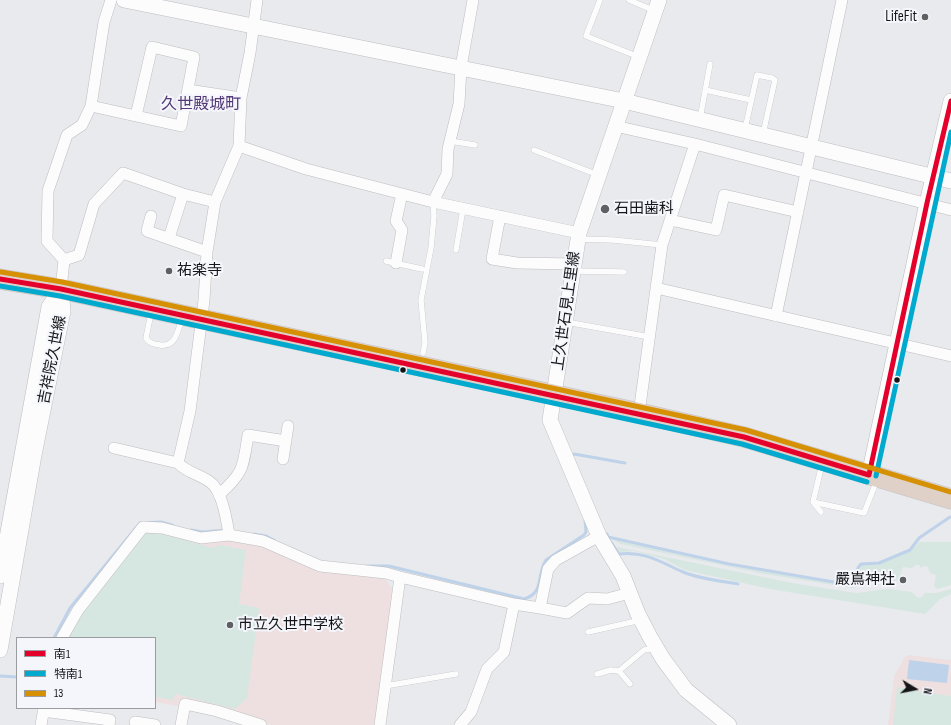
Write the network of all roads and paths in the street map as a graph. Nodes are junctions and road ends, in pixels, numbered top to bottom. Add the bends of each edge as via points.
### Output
1 (111, 0) edge
2 (124, 0) edge
3 (257, 0) edge
4 (473, 0) edge
5 (600, 0) edge
6 (629, 0) edge
7 (842, 0) edge
8 (657, 5) edge
9 (254, 26) junction
10 (639, 57) junction
11 (710, 64) dead end
12 (461, 67) junction
13 (188, 90) junction
14 (705, 90) junction
15 (241, 98) junction
16 (751, 100) junction
17 (624, 101) junction
18 (951, 101) edge
19 (92, 106) junction
20 (136, 116) junction
21 (700, 119) junction
22 (615, 126) junction
23 (744, 130) junction
24 (763, 134) junction
25 (450, 141) junction
26 (695, 144) junction
27 (475, 145) dead end
28 (812, 145) junction
29 (239, 146) junction
30 (534, 150) dead end
31 (806, 172) junction
32 (598, 175) junction
33 (934, 176) junction
34 (951, 181) edge
35 (183, 194) junction
36 (402, 194) junction
37 (215, 202) junction
38 (433, 202) junction
39 (927, 203) junction
40 (463, 209) junction
41 (951, 210) edge
42 (798, 212) junction
43 (152, 216) dead end
44 (500, 216) junction
45 (670, 220) junction
46 (578, 236) junction
47 (169, 238) junction
48 (662, 245) junction
49 (456, 250) dead end
50 (207, 252) junction
51 (64, 260) junction
52 (391, 262) joint
53 (574, 267) junction
54 (422, 269) dead end
55 (624, 272) dead end
56 (0, 279) edge
57 (656, 288) junction
58 (61, 289) junction
59 (152, 308) junction
60 (776, 316) junction
61 (192, 317) junction
62 (564, 322) junction
63 (650, 337) junction
64 (897, 344) junction
65 (423, 352) dead end
66 (951, 356) edge
67 (554, 396) junction
68 (639, 412) junction
69 (288, 426) dead end
70 (286, 441) junction
71 (114, 448) dead end
72 (283, 459) dead end
73 (823, 461) junction
74 (178, 463) junction
75 (874, 477) junction
76 (219, 495) junction
77 (951, 499) edge
78 (813, 502) junction
79 (820, 512) dead end
80 (229, 535) junction
81 (599, 536) junction
82 (0, 576) edge
83 (400, 577) junction
84 (630, 593) junction
85 (514, 604) junction
86 (540, 608) junction
87 (641, 620) junction
88 (588, 632) dead end
89 (63, 637) edge
90 (656, 648) junction
91 (0, 650) edge
92 (619, 671) junction
93 (456, 674) dead end
94 (597, 674) dead end
95 (630, 684) dead end
96 (385, 686) junction
97 (43, 710) edge
98 (135, 722) dead end
99 (461, 724) edge
100 (42, 725) edge
101 (109, 725) edge
102 (155, 725) edge
103 (181, 725) edge
104 (261, 725) edge
105 (380, 725) edge
106 (473, 725) edge
107 (729, 725) edge

1 - 19 street via 104,22
2 - 9 street
3 - 9 street
4 - 12 street
5 - 10 lane via 586,36
6 - 8 lane
7 - 28 street
8 - 10 street, 上久世石見上里線
9 - 12 street
9 - 15 street
10 - 17 street, 上久世石見上里線
11 - 14 lane
12 - 17 street
12 - 25 street via 459,104
13 - 15 street
13 - 20 street via 181,126
13 - 20 street via 194,57 152,47
14 - 16 lane
14 - 21 lane
15 - 29 street
16 - 23 lane
16 - 24 lane via 757,75 775,80
17 - 21 street
17 - 22 street, 上久世石見上里線
18 - 33 street
19 - 20 street
19 - 51 street via 82,125 67,135 48,191 47,241
21 - 23 street
22 - 26 street
22 - 32 street, 上久世石見上里線
23 - 24 street
24 - 28 street
25 - 27 lane
25 - 38 street via 447,174
26 - 31 street
26 - 45 street
28 - 31 street
28 - 33 street
29 - 36 street via 306,169
29 - 37 street
30 - 32 lane
31 - 39 street
31 - 42 street
32 - 46 street, 上久世石見上里線
33 - 34 street
33 - 39 street
35 - 37 street
35 - 47 street
35 - 51 street via 123,173 94,204 79,255
36 - 38 street
36 - 52 street via 396,221 402,230
37 - 50 street
38 - 40 street
38 - 65 lane via 431,248 421,300 425,343
39 - 41 street
39 - 64 street
40 - 44 street
40 - 49 lane
42 - 45 street via 724,195 716,230
42 - 60 street
43 - 47 street via 147,231
44 - 46 street
44 - 53 street via 492,259
45 - 48 street
46 - 48 lane
46 - 53 street, 上久世石見上里線
47 - 50 street
48 - 57 street
50 - 61 street
51 - 58 street
52 - 54 lane
53 - 55 lane
53 - 62 street, 上久世石見上里線
56 - 58 highway
57 - 60 street
57 - 63 street
58 - 59 highway
58 - 82 street, 吉祥院久世線 via 49,307
58 - 91 street, 吉祥院久世線 via 63,311 34,455
59 - 61 highway
59 - 61 lane via 146,338 149,342 157,344 172,344
60 - 64 street
61 - 67 highway
61 - 74 street via 190,411
62 - 63 lane
62 - 67 street, 上久世石見上里線
63 - 68 street
64 - 66 street
64 - 75 street
67 - 68 highway
67 - 81 street, 上久世石見上里線 via 550,420
68 - 73 highway via 744,437
69 - 70 street
70 - 72 street
70 - 76 street via 248,435 243,467 235,480
71 - 74 street
73 - 75 highway
73 - 78 lane
74 - 76 street via 184,469 211,482
75 - 77 highway
75 - 78 lane via 864,513
76 - 80 street
78 - 79 lane
80 - 83 street via 263,541 320,566 386,573
80 - 89 street via 201,538 162,528 143,528 78,610
81 - 84 street, 上久世石見上里線
81 - 86 street via 551,564
83 - 85 street
83 - 96 street
84 - 86 street via 607,599 588,598 567,613
84 - 87 street, 上久世石見上里線
85 - 86 street
85 - 99 street via 504,652 487,670 472,712
87 - 88 lane
87 - 90 street, 上久世石見上里線
90 - 92 lane via 644,650
90 - 107 street, 上久世石見上里線 via 686,690
92 - 94 lane via 611,670
92 - 95 lane
93 - 96 lane
96 - 105 street
97 - 100 street
97 - 101 street via 110,720
98 - 102 street
99 - 106 street
103 - 104 street via 185,704

